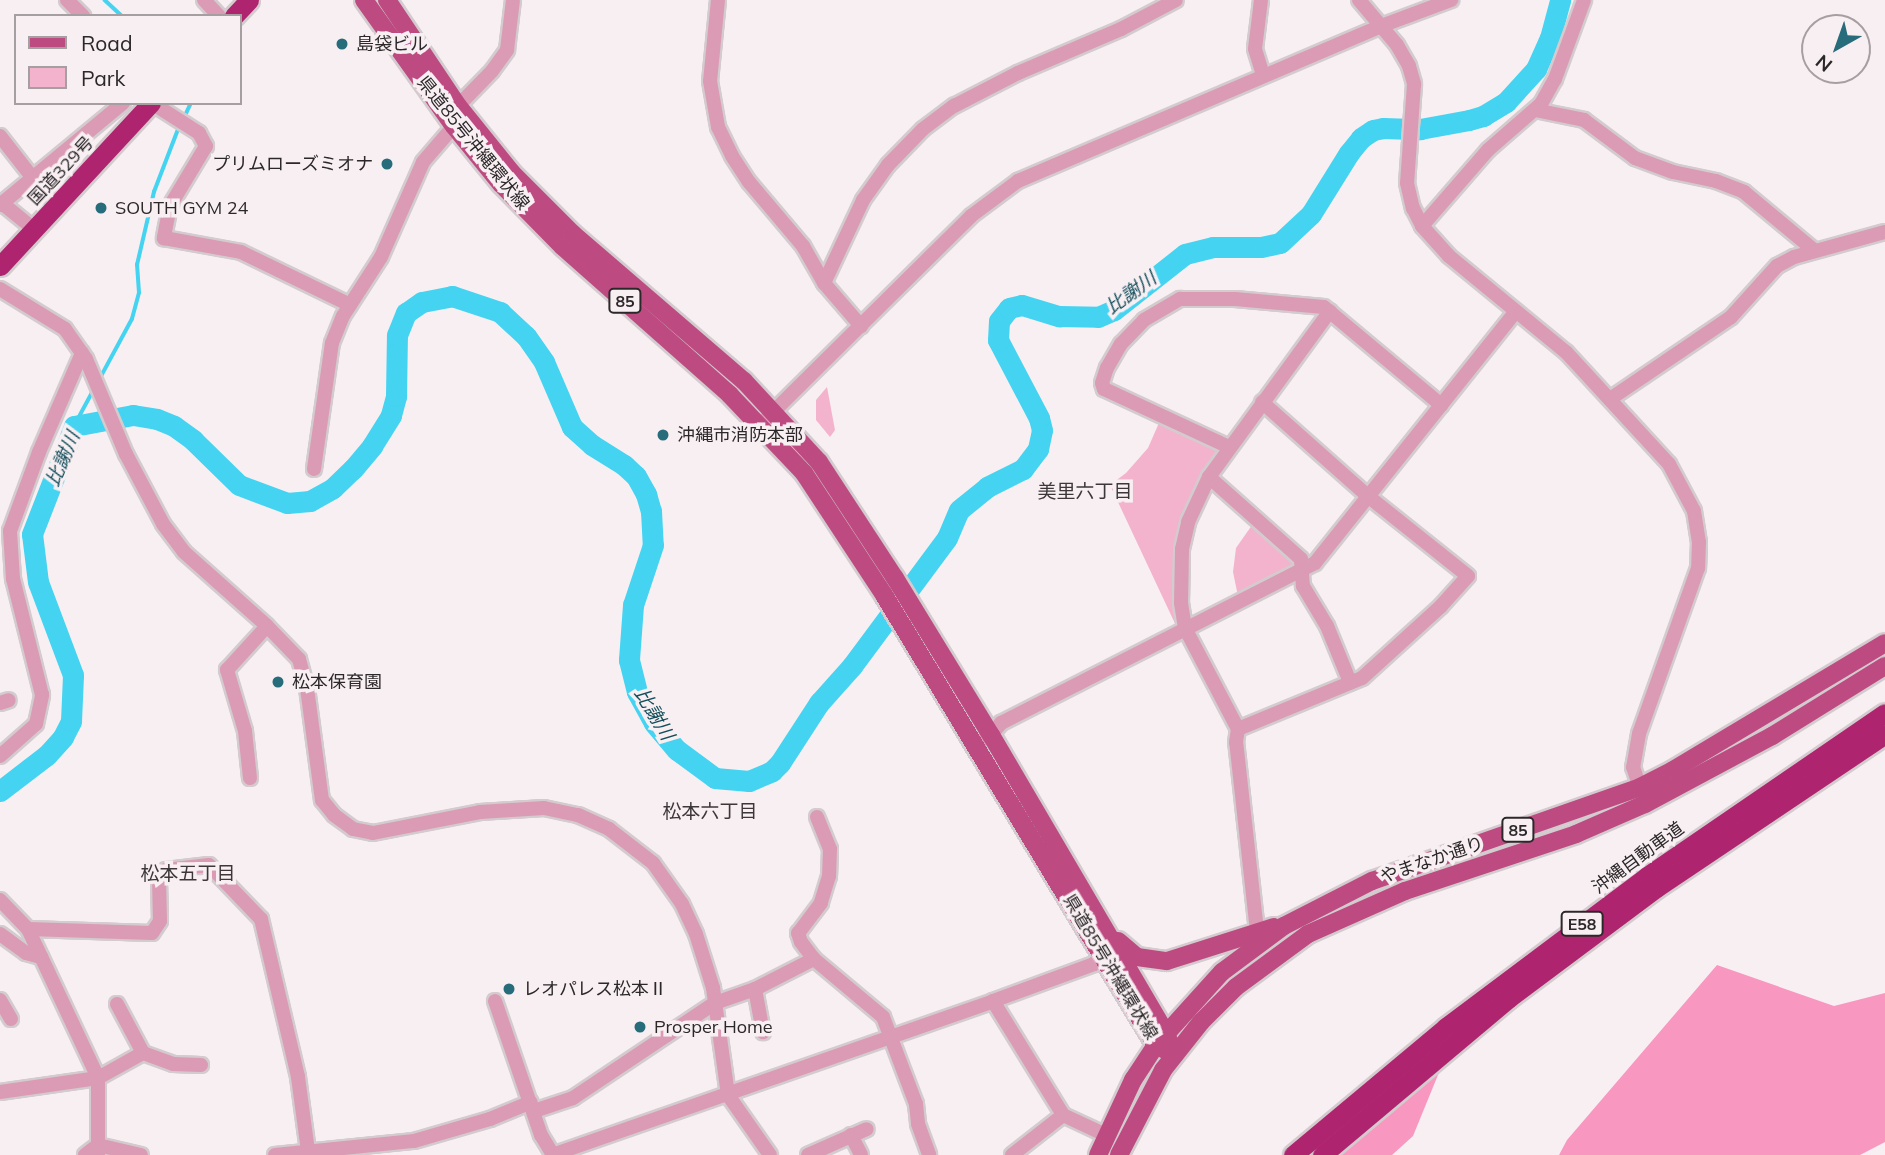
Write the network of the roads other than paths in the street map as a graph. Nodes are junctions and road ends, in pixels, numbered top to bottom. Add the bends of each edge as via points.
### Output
1 (67, 0) edge
2 (249, 0) edge
3 (364, 0) edge
4 (387, 0) edge
5 (513, 0) edge
6 (718, 0) edge
7 (1176, 0) edge
8 (1261, 0) edge
9 (1359, 0) edge
10 (1451, 0) edge
11 (1584, 0) edge
12 (81, 14) edge
13 (236, 14) edge
14 (1381, 26) junction
15 (1263, 76) junction
16 (121, 105) edge
17 (150, 105) edge
18 (155, 105) edge
19 (458, 106) junction
20 (1535, 110) junction
21 (454, 126) junction
22 (0, 136) edge
23 (32, 177) junction
24 (2, 204) edge
25 (1422, 226) junction
26 (35, 230) junction
27 (1885, 232) edge
28 (1815, 251) junction
29 (0, 267) edge
30 (824, 283) junction
31 (0, 289) edge
32 (350, 305) junction
33 (1516, 310) junction
34 (1330, 311) junction
35 (862, 326) junction
36 (84, 356) junction
37 (1610, 399) junction
38 (1262, 402) junction
39 (1441, 405) junction
40 (775, 411) junction
41 (760, 425) junction
42 (1229, 447) junction
43 (314, 469) dead end
44 (1209, 477) junction
45 (1369, 497) junction
46 (1303, 568) junction
47 (267, 626) junction
48 (1185, 628) junction
49 (1885, 643) edge
50 (1885, 666) edge
51 (1350, 682) junction
52 (1885, 713) edge
53 (1238, 729) junction
54 (1885, 734) edge
55 (991, 735) junction
56 (975, 744) junction
57 (0, 756) edge
58 (250, 778) dead end
59 (1642, 795) junction
60 (817, 817) dead end
61 (0, 900) edge
62 (1284, 926) junction
63 (28, 929) junction
64 (1260, 930) junction
65 (0, 934) edge
66 (1110, 935) junction
67 (1103, 954) junction
68 (41, 957) junction
69 (814, 959) junction
70 (755, 989) junction
71 (0, 1000) edge
72 (495, 1001) dead end
73 (993, 1001) junction
74 (715, 1003) junction
75 (117, 1004) dead end
76 (11, 1019) dead end
77 (763, 1032) dead end
78 (891, 1036) junction
79 (1161, 1039) junction
80 (143, 1053) junction
81 (1174, 1055) junction
82 (201, 1065) dead end
83 (98, 1077) junction
84 (0, 1092) edge
85 (728, 1095) junction
86 (532, 1107) junction
87 (1063, 1115) junction
88 (867, 1129) dead end
89 (851, 1135) junction
90 (1106, 1135) junction
91 (98, 1150) edge
92 (308, 1151) junction
93 (579, 1152) edge
94 (85, 1155) edge
95 (141, 1155) edge
96 (275, 1155) edge
97 (552, 1155) edge
98 (770, 1155) edge
99 (808, 1155) edge
100 (861, 1155) edge
101 (929, 1155) edge
102 (1012, 1155) edge
103 (1098, 1155) edge
104 (1119, 1155) edge
105 (1293, 1155) edge
106 (1322, 1155) edge

1 - 12 street
2 - 13 highway
3 - 21 main road, 県道85号沖縄環状線 / 85
4 - 19 main road, 県道85号沖縄環状線 / 85
5 - 19 street via 507,50
6 - 30 street via 710,81 718,127 732,156 803,246
7 - 30 street via 954,106 923,130 888,165 863,200
8 - 15 street via 1255,48
9 - 14 street
10 - 14 street
11 - 20 street via 1555,79
14 - 15 street
14 - 25 street via 1409,66 1414,84 1407,183
15 - 35 street via 1018,181 971,216
16 - 23 street
17 - 26 highway, 国道329号
18 - 32 street via 198,133 206,146 170,206 164,238 241,252
19 - 40 main road, 県道85号沖縄環状線 / 85 via 512,173 573,234
20 - 25 street via 1488,150
20 - 28 street via 1584,120 1635,158 1744,192
21 - 32 street via 423,162 381,257
21 - 41 main road, 県道85号沖縄環状線 / 85 via 501,184 563,247
22 - 23 street
23 - 24 street
24 - 26 street
25 - 33 street via 1449,256
26 - 29 highway, 国道329号
27 - 28 street
28 - 37 street via 1777,266 1731,317
30 - 35 street
31 - 36 street via 65,329
32 - 43 street via 332,343
33 - 37 street via 1566,352
33 - 39 street
34 - 38 street
34 - 39 street
34 - 42 street via 1293,303 1180,299 1135,327 1115,352 1102,383 1104,389
35 - 40 street
36 - 47 street via 126,454 163,524 184,552
36 - 57 street via 39,452 10,531 13,579 42,695 36,724
37 - 59 street via 1655,448 1685,490 1699,542 1698,568 1689,599 1639,734 1633,767
38 - 42 street
38 - 45 street
39 - 45 street
40 - 41 street
40 - 55 main road, 県道85号沖縄環状線 / 85 via 819,462
41 - 56 main road, 県道85号沖縄環状線 / 85 via 804,473
42 - 44 street
44 - 46 street via 1290,547
44 - 48 street via 1188,522 1182,550
45 - 46 street via 1315,563
45 - 51 street via 1468,576 1376,667
46 - 48 street
46 - 51 street via 1303,586 1327,626
47 - 58 street via 227,670 245,731
47 - 74 street via 299,659 322,800 334,815 353,829 373,833 525,807 578,815 609,829 642,852 682,904
48 - 53 street
48 - 55 street via 1001,723
49 - 59 main road, やまなか通り / 85 via 1673,770
50 - 59 main road, やまなか通り / 85 via 1772,736
51 - 53 street
52 - 105 highway, 沖縄自動車道 / E58 via 1647,876 1446,1027
53 - 64 street
54 - 106 highway, 沖縄自動車道 / E58 via 1656,888 1509,998
55 - 56 street
55 - 66 main road, 県道85号沖縄環状線 / 85
56 - 67 main road, 県道85号沖縄環状線 / 85
59 - 62 main road, やまなか通り / 85 via 1372,881
59 - 81 main road, やまなか通り / 85 via 1576,834 1405,891 1308,934 1236,987
60 - 69 street via 830,849 829,876 821,903 798,933
61 - 63 street
62 - 64 main road
62 - 79 main road, やまなか通り / 85 via 1222,972
63 - 68 street
63 - 92 street via 152,933 160,921 159,880 166,870 209,865 261,919 298,1077
64 - 66 main road via 1167,961 1138,957
65 - 68 street via 26,953
66 - 79 main road, 県道85号沖縄環状線 / 85
67 - 73 street via 1094,964
67 - 79 main road, 県道85号沖縄環状線 / 85
68 - 83 street
69 - 70 street
69 - 78 street via 883,1017
70 - 74 street
70 - 77 street
71 - 76 street
72 - 86 street
73 - 78 street
73 - 87 street
74 - 85 street
74 - 86 street via 573,1098
75 - 80 street
78 - 85 street
78 - 101 street
79 - 81 main road, 県道85号沖縄環状線
79 - 90 main road, やまなか通り / 85 via 1133,1080
80 - 82 street via 173,1064
80 - 83 street
81 - 104 main road, やまなか通り / 85
83 - 84 street
83 - 91 street
85 - 93 street
85 - 98 street
86 - 92 street via 414,1141
86 - 97 street
87 - 90 street
87 - 102 street
88 - 89 street
89 - 99 street
89 - 100 street
90 - 103 main road, やまなか通り / 85
91 - 94 street
91 - 95 street
92 - 96 street
93 - 97 street

